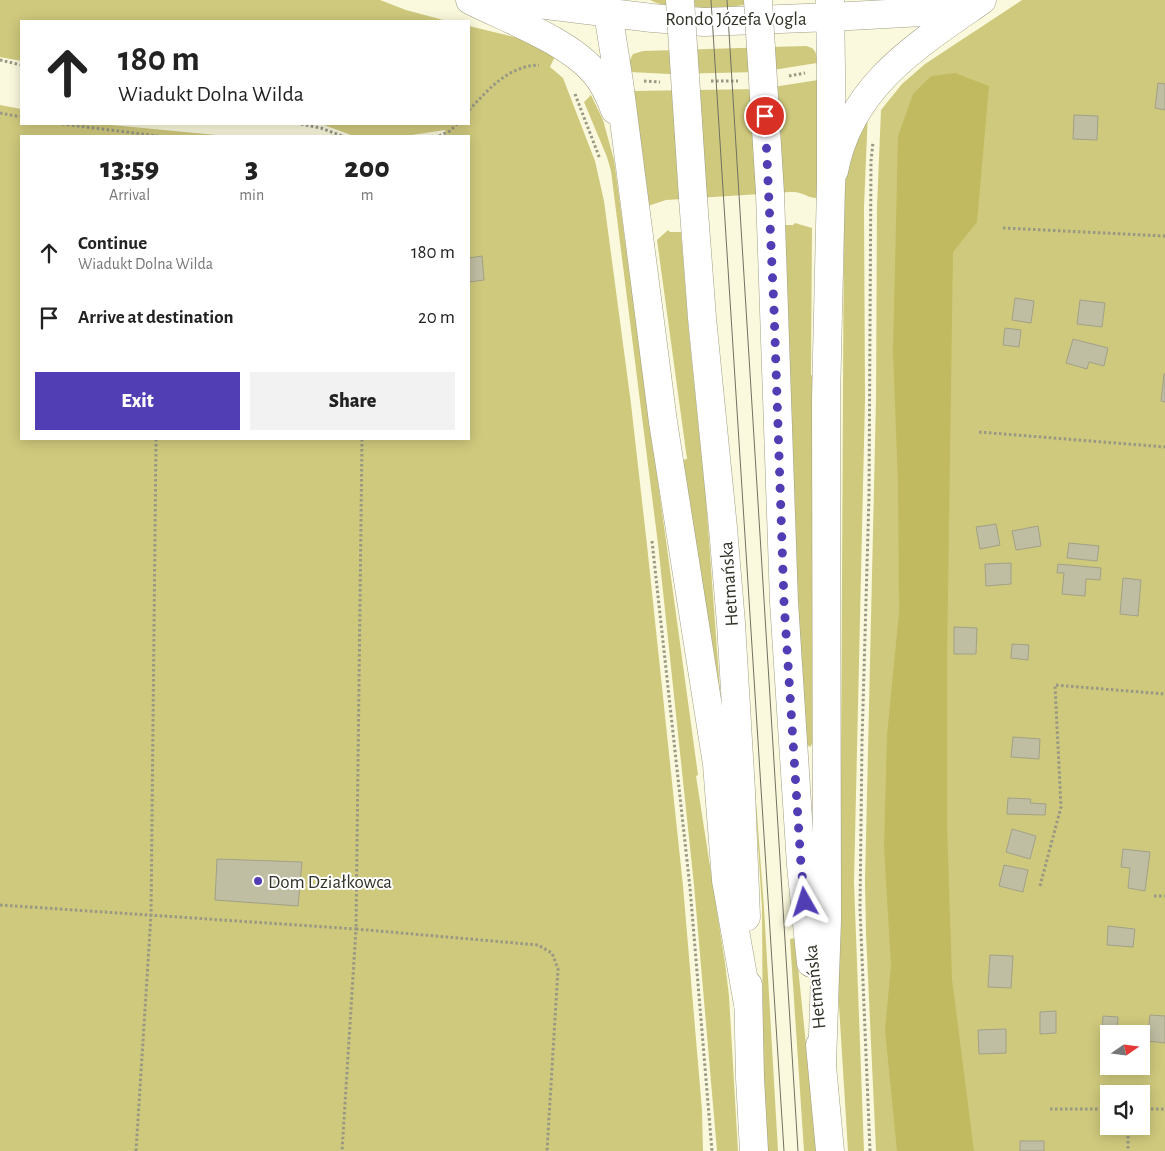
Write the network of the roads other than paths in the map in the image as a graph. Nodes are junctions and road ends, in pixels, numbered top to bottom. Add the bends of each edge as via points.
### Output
1 (470, 0) edge
2 (504, 0) edge
3 (680, 0) edge
4 (758, 0) edge
5 (976, 0) edge
6 (982, 0) edge
7 (607, 6) edge
8 (830, 8) edge
9 (627, 146) junction
10 (831, 185) junction
11 (748, 1004) junction
12 (822, 1063) junction
13 (754, 1151) edge
14 (830, 1151) edge

1 - 9 main road via 546,36 584,62 611,99
2 - 7 main road, Rondo Józefa Vogla
3 - 11 main road, Hetmańska, bridge via 702,318 731,623 746,879
4 - 12 main road, Hetmańska, bridge via 770,193 784,602 801,865
5 - 8 main road, Rondo Józefa Vogla via 942,11
6 - 10 main road via 911,50 865,97 839,148
7 - 8 main road, Rondo Józefa Vogla via 704,22
7 - 9 main road
8 - 10 main road
9 - 11 main road via 664,422 717,764 726,880
10 - 12 main road via 826,399 827,910
11 - 13 main road, Hetmańska
12 - 14 main road, Hetmańska

